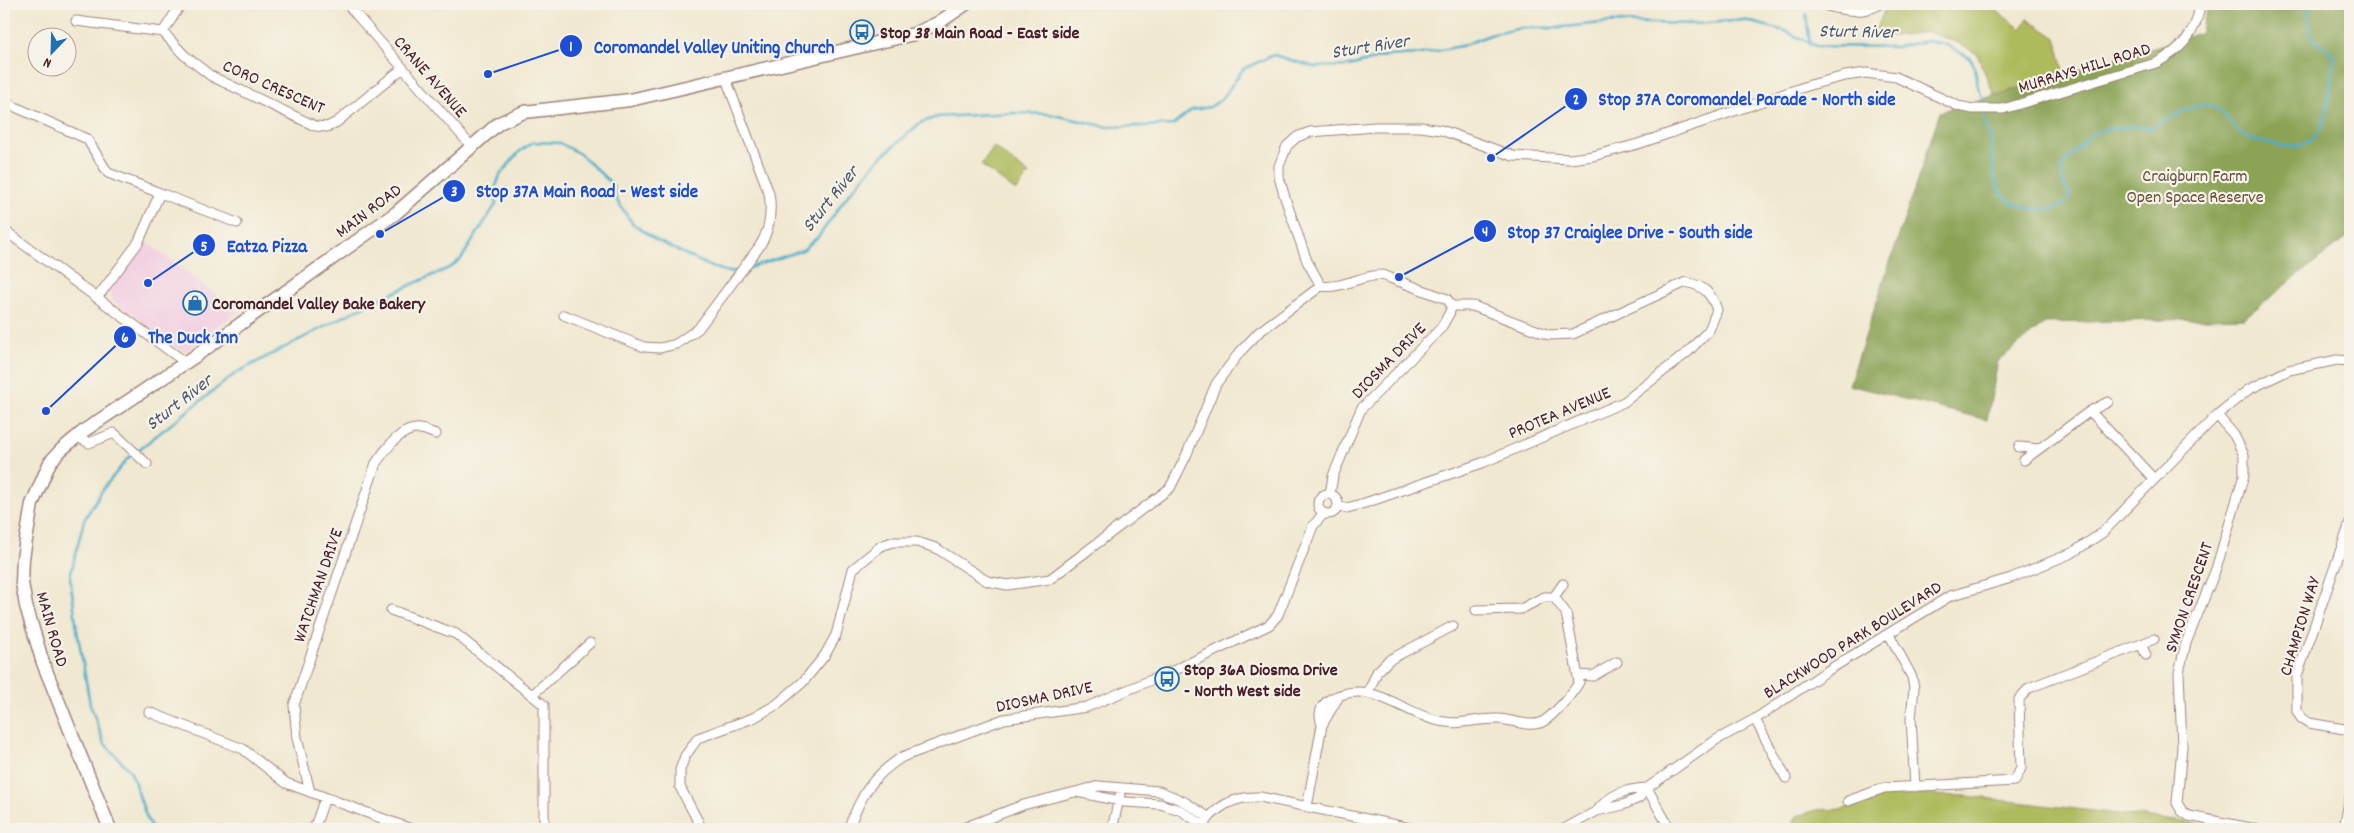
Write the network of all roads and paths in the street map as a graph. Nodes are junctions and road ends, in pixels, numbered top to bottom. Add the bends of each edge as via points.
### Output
1 (181, 4) edge
2 (347, 4) edge
3 (966, 4) edge
4 (1821, 4) edge
5 (1880, 4) edge
6 (2200, 4) edge
7 (76, 21) dead end
8 (163, 32) junction
9 (403, 68) junction
10 (726, 79) junction
11 (4, 102) edge
12 (471, 146) junction
13 (160, 193) junction
14 (237, 223) dead end
15 (4, 230) edge
16 (1321, 286) junction
17 (98, 298) junction
18 (1452, 306) junction
19 (564, 314) dead end
20 (2350, 361) edge
21 (185, 362) junction
22 (2108, 402) dead end
23 (2090, 411) junction
24 (2218, 415) junction
25 (436, 434) dead end
26 (76, 436) junction
27 (2020, 446) dead end
28 (2039, 448) junction
29 (2024, 460) dead end
30 (147, 464) dead end
31 (2154, 479) junction
32 (1330, 494) junction
33 (1338, 507) junction
34 (1324, 513) junction
35 (2350, 524) edge
36 (1563, 584) dead end
37 (1554, 597) junction
38 (391, 610) dead end
39 (1476, 610) dead end
40 (1453, 626) dead end
41 (1889, 634) junction
42 (2154, 639) dead end
43 (590, 643) dead end
44 (2141, 644) junction
45 (2146, 655) dead end
46 (1617, 662) dead end
47 (1579, 675) junction
48 (1368, 693) junction
49 (532, 695) junction
50 (149, 712) dead end
51 (1755, 719) junction
52 (2350, 730) edge
53 (1786, 778) dead end
54 (1915, 787) junction
55 (1121, 788) junction
56 (1647, 788) junction
57 (310, 792) junction
58 (1075, 792) junction
59 (2350, 796) edge
60 (325, 798) junction
61 (1118, 801) junction
62 (1848, 801) dead end
63 (1307, 807) junction
64 (1597, 811) junction
65 (1204, 824) edge
66 (110, 829) edge
67 (314, 829) edge
68 (411, 829) edge
69 (544, 829) edge
70 (702, 829) edge
71 (848, 829) edge
72 (960, 829) edge
73 (1112, 829) edge
74 (1414, 829) edge
75 (1564, 829) edge
76 (1670, 829) edge
77 (2256, 829) edge
78 (2344, 829) edge

1 - 8 street
2 - 9 street, CRANE AVENUE
3 - 10 main road, MAIN ROAD via 914,34
4 - 5 street via 1836,9 1868,9
6 - 16 street, MURRAYS HILL ROAD via 2193,31 2186,42 2156,63 2001,109 1958,106 1896,77 1866,73 1810,85 1638,144 1570,159 1513,156 1441,130 1421,127 1310,132 1287,146 1279,177 1307,261
7 - 8 street
8 - 9 street, CORO CRESCENT via 184,55 211,76 316,126 327,127 337,122
9 - 12 street, CRANE AVENUE
10 - 12 main road, MAIN ROAD via 630,100 524,112 499,124
10 - 19 street via 771,204 766,235 738,276 698,329 676,344 660,348 644,347
11 - 13 street via 87,139 108,173
12 - 21 main road, MAIN ROAD via 396,213
13 - 14 street
13 - 17 street via 138,243
15 - 17 street
16 - 18 street via 1332,287 1372,275 1382,276 1447,298
16 - 70 street via 1259,332 1239,353 1216,384 1170,488 1050,579 1007,585 987,581 936,548 917,542 892,542 881,546 853,569 836,635 803,682 776,705 754,718 698,738 685,756 680,770 680,786
17 - 21 street
18 - 32 street, DIOSMA DRIVE via 1441,328 1360,409 1333,476
18 - 33 street, PROTEA AVENUE via 1473,306 1549,335 1562,336 1573,334 1686,282 1708,291 1717,310 1709,330 1688,352 1624,402 1482,463 1365,503
20 - 24 street, BLACKWOOD PARK BOULEVARD via 2337,360 2289,370 2248,390
21 - 26 main road, MAIN ROAD
22 - 23 street
23 - 28 street
23 - 31 street
24 - 31 street, BLACKWOOD PARK BOULEVARD
24 - 77 street, SYMON CRESCENT via 2234,435 2244,455 2244,475 2216,569 2186,643 2179,672 2182,747 2177,803 2189,816
25 - 57 street, WATCHMAN DRIVE via 421,429 411,430 395,440 376,463 294,705 297,738
26 - 30 street via 89,443 114,433
26 - 66 main road, MAIN ROAD via 50,462 32,504 22,584 43,662
27 - 28 street
28 - 29 street
31 - 41 street, BLACKWOOD PARK BOULEVARD via 2102,532 2072,553 2011,578 1950,596
32 - 33 street via 1336,498
32 - 34 street via 1321,497 1318,503
33 - 34 street via 1331,514
34 - 71 street, DIOSMA DRIVE via 1313,526 1278,615 1269,624 1175,670 1087,707 1004,719 902,757 870,784
35 - 52 street, CHAMPION WAY via 2297,676 2297,711 2309,723
36 - 37 street
37 - 39 street via 1521,609
37 - 47 street via 1566,613
38 - 49 street via 456,634
40 - 48 street via 1389,660 1377,672
41 - 51 street, BLACKWOOD PARK BOULEVARD
41 - 54 street via 1912,677 1914,688 1911,718
42 - 44 street
43 - 49 street
44 - 45 street
44 - 54 street via 2029,688 2019,699 2021,768 2016,781
46 - 47 street via 1593,676
47 - 48 street via 1576,688 1539,723 1498,719 1460,724 1435,720
48 - 63 street via 1339,696 1324,704
49 - 69 street via 544,705
50 - 57 street via 243,749 278,779
51 - 53 street
51 - 56 street, BLACKWOOD PARK BOULEVARD via 1716,740
54 - 62 street via 1884,788
55 - 58 street via 1099,786
55 - 61 street
55 - 65 street via 1172,795
56 - 64 street, BLACKWOOD PARK BOULEVARD via 1639,798
56 - 64 street, BLACKWOOD PARK BOULEVARD via 1616,794 1605,800
56 - 76 street
57 - 60 street
58 - 61 street
58 - 72 street via 1023,804
59 - 78 street
60 - 67 street
60 - 68 street
61 - 65 street via 1167,806
61 - 73 street
63 - 65 street via 1247,797 1220,807
63 - 74 street
64 - 75 street, BLACKWOOD PARK BOULEVARD

